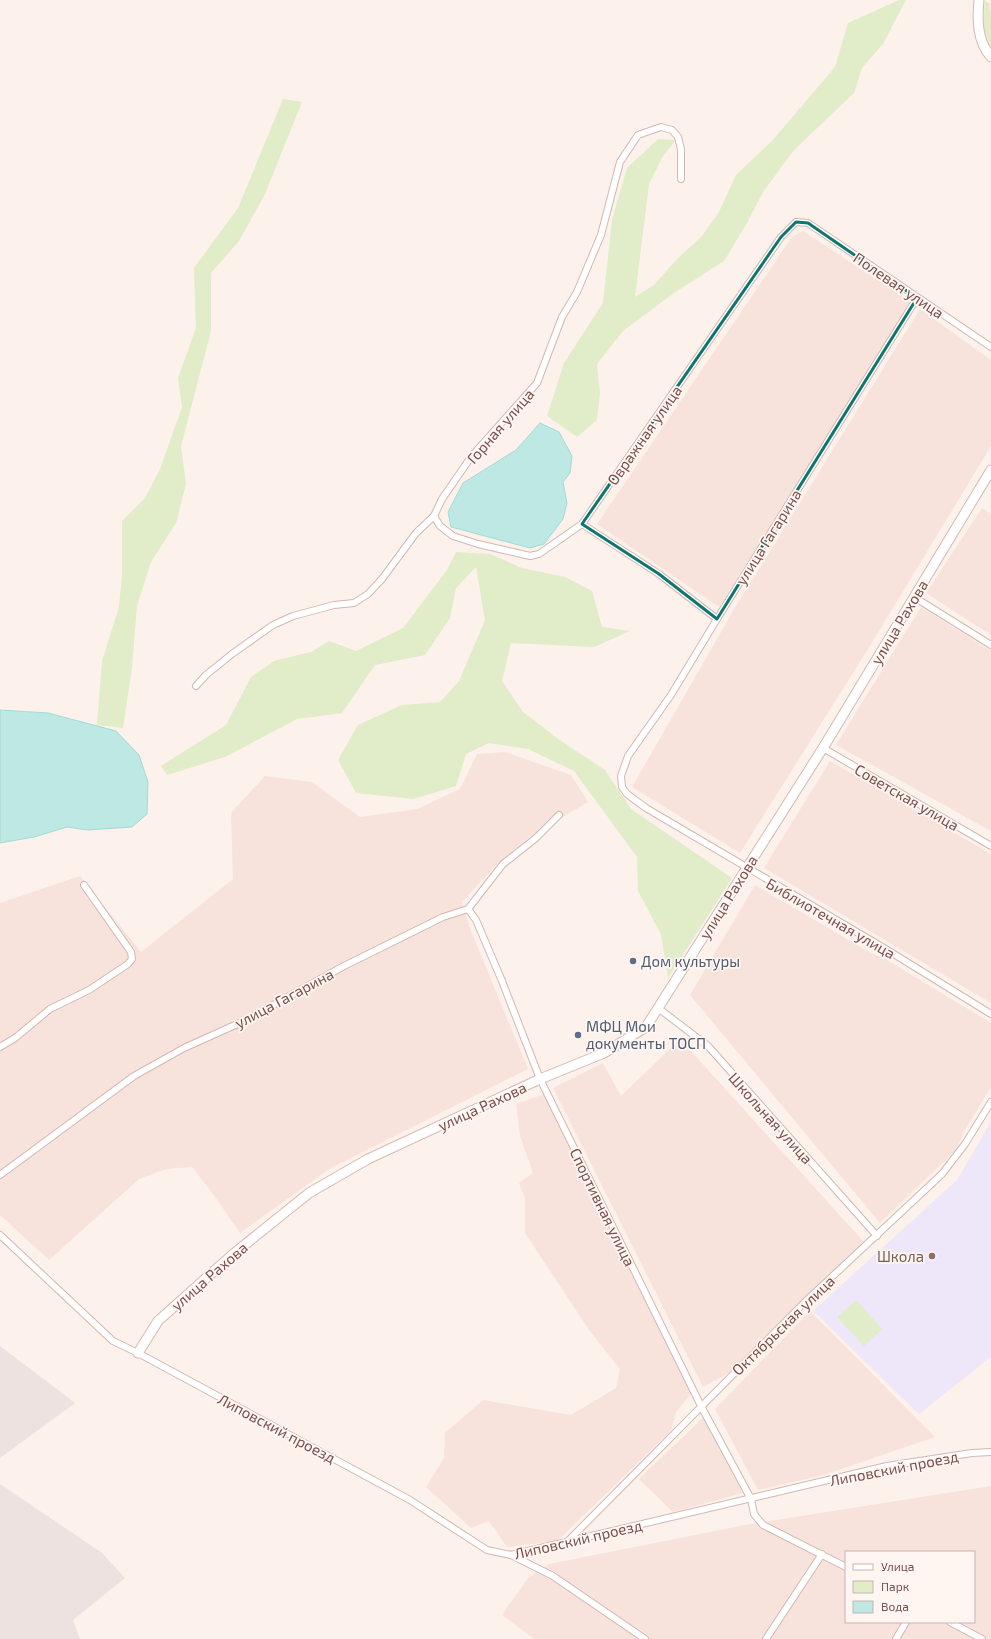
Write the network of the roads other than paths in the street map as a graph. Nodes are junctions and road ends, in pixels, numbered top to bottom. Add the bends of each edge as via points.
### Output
1 (979, 0) edge
2 (991, 56) edge
3 (681, 179) dead end
4 (808, 223) joint
5 (918, 298) junction
6 (991, 347) edge
7 (991, 470) edge
8 (434, 516) junction
9 (582, 524) junction
10 (914, 597) junction
11 (717, 619) junction
12 (991, 645) edge
13 (196, 686) dead end
14 (823, 748) junction
15 (621, 776) joint
16 (558, 814) dead end
17 (991, 846) edge
18 (746, 868) junction
19 (84, 885) dead end
20 (468, 909) junction
21 (658, 1008) junction
22 (991, 1014) edge
23 (0, 1047) edge
24 (540, 1079) junction
25 (991, 1102) edge
26 (0, 1175) edge
27 (0, 1236) edge
28 (877, 1236) junction
29 (138, 1353) junction
30 (701, 1406) junction
31 (991, 1452) edge
32 (751, 1499) junction
33 (567, 1542) junction
34 (822, 1554) junction
35 (511, 1555) junction
36 (845, 1566) edge
37 (905, 1623) edge
38 (952, 1623) edge
39 (645, 1639) edge
40 (766, 1639) edge
41 (896, 1639) edge
42 (982, 1639) edge

1 - 2 street via 978,26 984,46
3 - 8 street, Горная улица via 681,149 672,130 661,127 638,135 620,162 601,235 577,292 562,317 537,383 472,458 442,499
4 - 5 street, Полевая улица
4 - 9 street, Овражная улица via 796,222 781,237
5 - 6 street, Полевая улица
5 - 11 street, улица Гагарина
7 - 10 street, улица Рахова
8 - 9 street via 440,526 453,536 530,556 539,554
8 - 13 street, Горная улица via 416,533 368,594 354,603 314,610 273,625 232,654
9 - 11 street via 659,574
10 - 12 street
10 - 14 street, улица Рахова
11 - 15 street, улица Гагарина via 671,695 628,756
14 - 17 street, Советская улица
14 - 18 street, улица Рахова
15 - 18 street, Библиотечная улица via 622,787 641,805
16 - 20 street via 536,838 503,864
18 - 21 street, улица Рахова
18 - 22 street, Библиотечная улица
19 - 23 street via 131,952 132,959 89,990 50,1009
20 - 24 street, Спортивная улица via 476,920 499,974
20 - 26 street, улица Гагарина via 436,920 350,962 244,1021 184,1048 134,1076
21 - 24 street, улица Рахова via 646,1027 604,1053
21 - 28 street, Школьная улица via 708,1046
24 - 29 street, улица Рахова via 368,1159 309,1193 232,1255 158,1321
24 - 30 street, Спортивная улица
25 - 28 street, Октябрьская улица via 965,1144 942,1174
27 - 29 street, Липовский проезд via 113,1341
28 - 30 street, Октябрьская улица via 805,1302
29 - 35 street, Липовский проезд via 410,1500 487,1550
30 - 32 street, Спортивная улица
30 - 33 street, Октябрьская улица
31 - 32 street, Липовский проезд via 888,1466
32 - 33 street, Липовский проезд
32 - 34 street, Спортивная улица via 754,1514 763,1525
33 - 35 street, Липовский проезд
34 - 36 street, Спортивная улица
34 - 40 street
35 - 39 street via 554,1576
37 - 41 street
38 - 42 street

